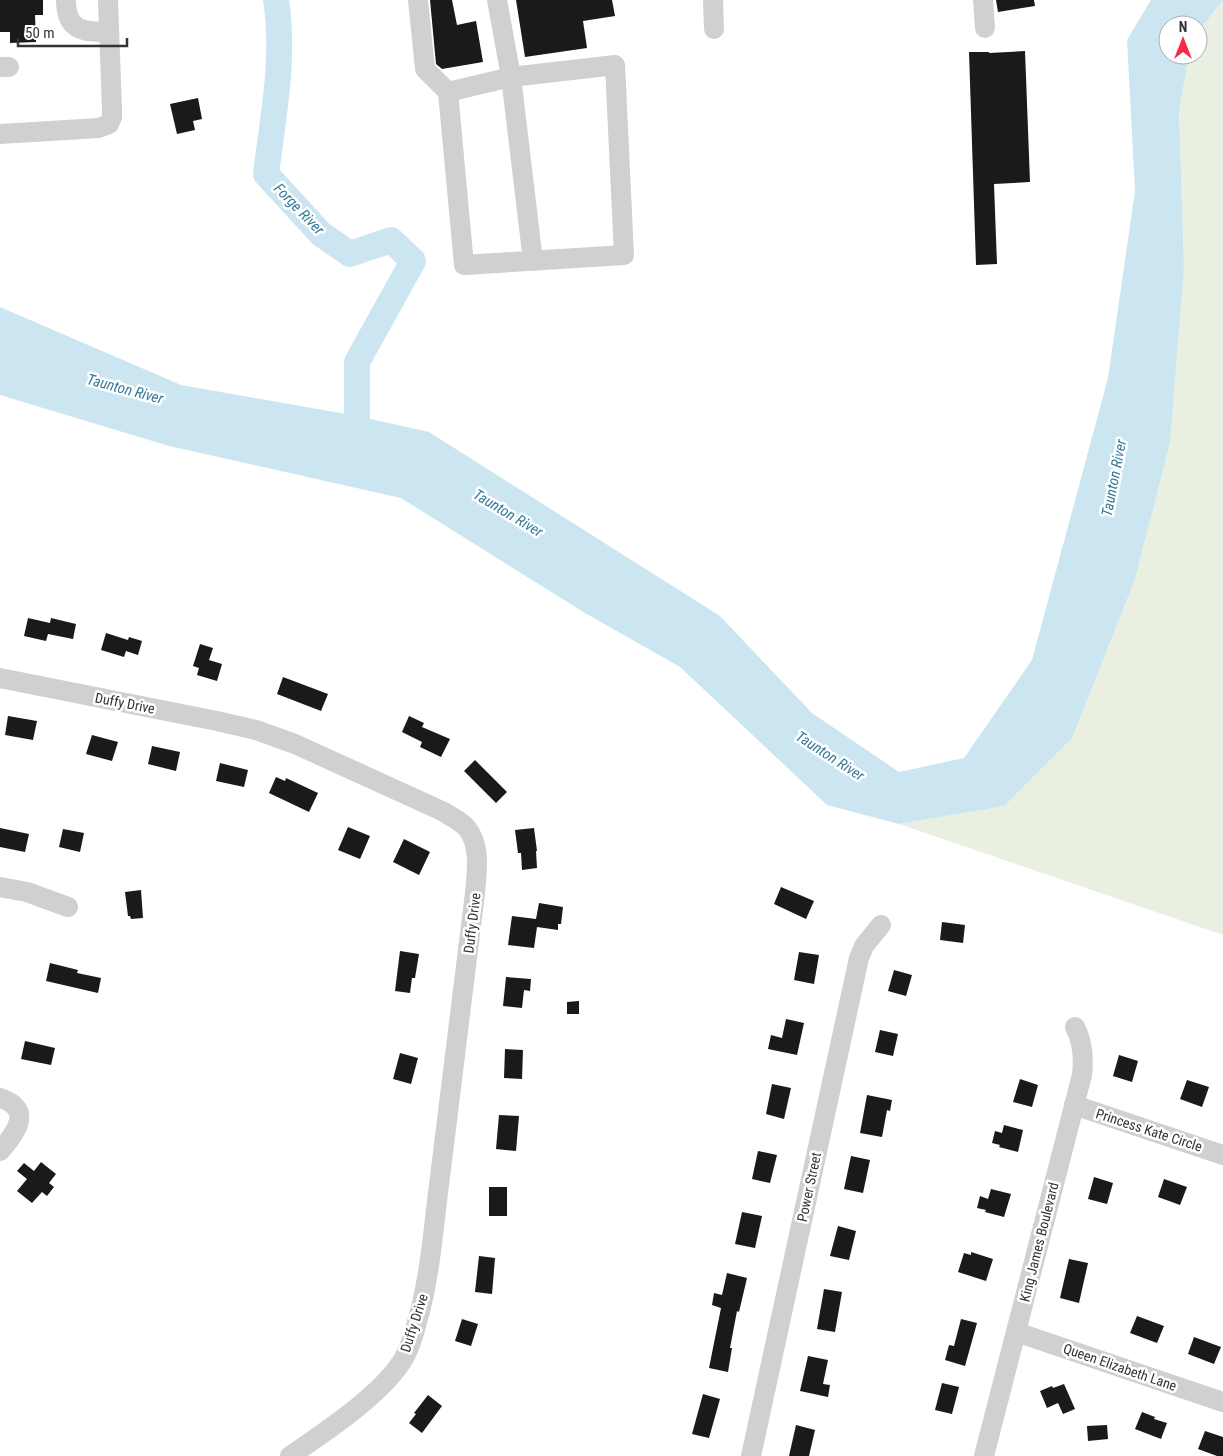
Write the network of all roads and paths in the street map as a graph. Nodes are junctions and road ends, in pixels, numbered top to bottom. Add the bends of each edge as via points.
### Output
1 (66, 0) edge
2 (108, 0) edge
3 (418, 0) edge
4 (497, 0) edge
5 (712, 0) edge
6 (982, 0) edge
7 (985, 28) dead end
8 (714, 29) dead end
9 (109, 32) junction
10 (511, 77) junction
11 (448, 92) junction
12 (0, 134) edge
13 (533, 261) junction
14 (0, 678) edge
15 (0, 887) edge
16 (68, 907) dead end
17 (882, 925) dead end
18 (1075, 1027) dead end
19 (0, 1098) edge
20 (1074, 1105) junction
21 (0, 1151) edge
22 (1223, 1155) edge
23 (1016, 1332) junction
24 (1223, 1402) edge
25 (290, 1456) edge
26 (751, 1456) edge
27 (984, 1456) edge

1 - 9 street via 67,15 80,30
2 - 9 street
3 - 11 street via 425,69
4 - 10 street
5 - 8 street
6 - 7 street
9 - 12 street via 112,117 109,124 99,128
10 - 11 street
10 - 13 street
10 - 13 street via 616,65 624,255
11 - 13 street via 464,265
14 - 25 street, Duffy Drive via 256,730 295,744 442,811 459,821 471,835 478,866 425,1296 404,1358 392,1374 344,1418
15 - 16 street via 34,894
17 - 26 street, Power Street via 864,946 859,958
18 - 20 street, King James Boulevard via 1080,1036 1084,1063
19 - 21 street via 16,1107 20,1119 18,1127
20 - 22 street, Princess Kate Circle
20 - 23 street, King James Boulevard
23 - 24 street, Queen Elizabeth Lane
23 - 27 street, King James Boulevard

